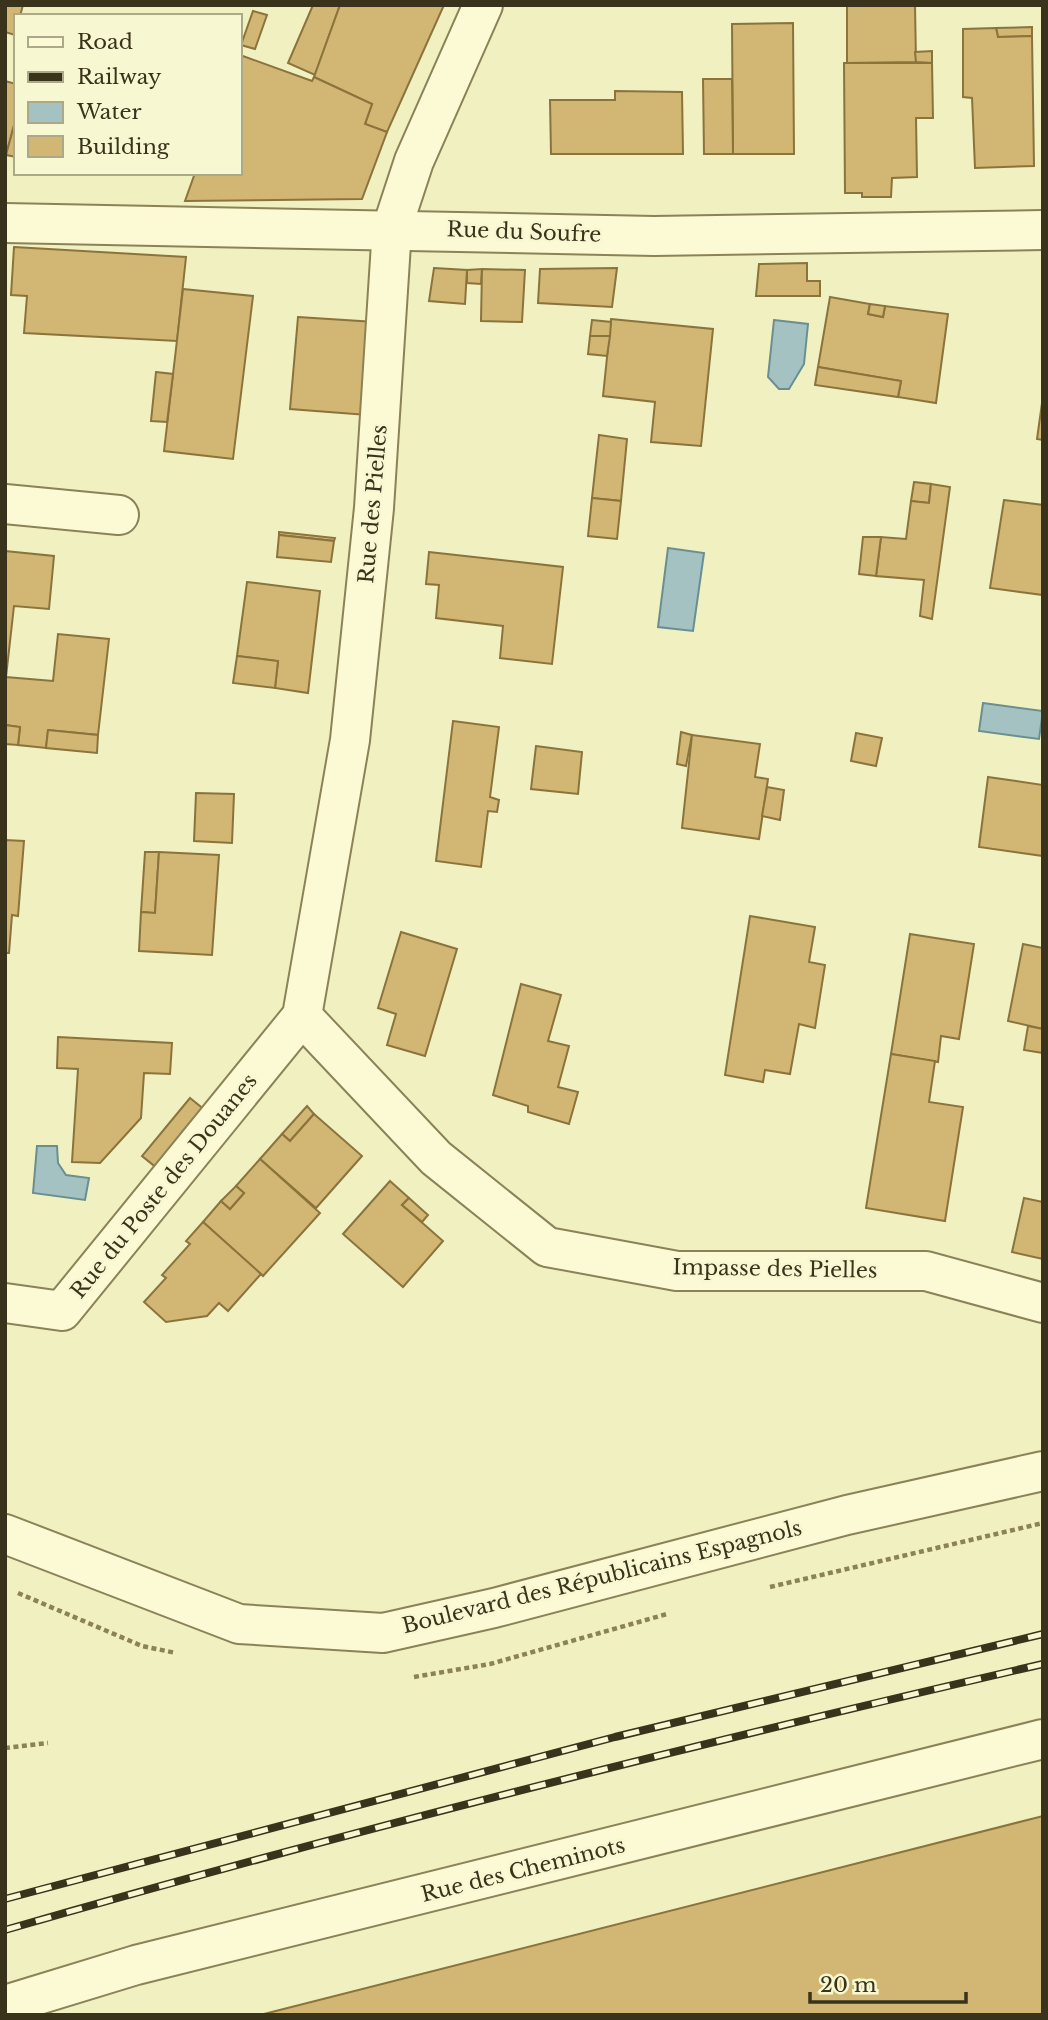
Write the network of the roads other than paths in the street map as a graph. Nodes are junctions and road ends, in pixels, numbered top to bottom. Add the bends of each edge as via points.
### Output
1 (483, 5) edge
2 (5, 222) edge
3 (392, 228) junction
4 (1043, 230) edge
5 (5, 504) edge
6 (120, 515) dead end
7 (302, 1016) junction
8 (5, 1303) edge
9 (1043, 1303) edge
10 (1043, 1471) edge
11 (5, 1534) edge
12 (1043, 1739) edge
13 (5, 2005) edge

1 - 3 street, Rue des Pielles via 414,161
2 - 3 street, Rue du Soufre
3 - 4 street, Rue du Soufre via 654,236
3 - 7 street, Rue des Pielles via 374,508 350,740
5 - 6 street
7 - 8 street, Rue du Poste des Douanes via 62,1311
7 - 9 street, Impasse des Pielles via 436,1158 547,1247 677,1271 926,1271
10 - 11 street, Boulevard des Républicains Espagnols via 383,1633 239,1624
12 - 13 street, Rue des Cheminots via 136,1965

